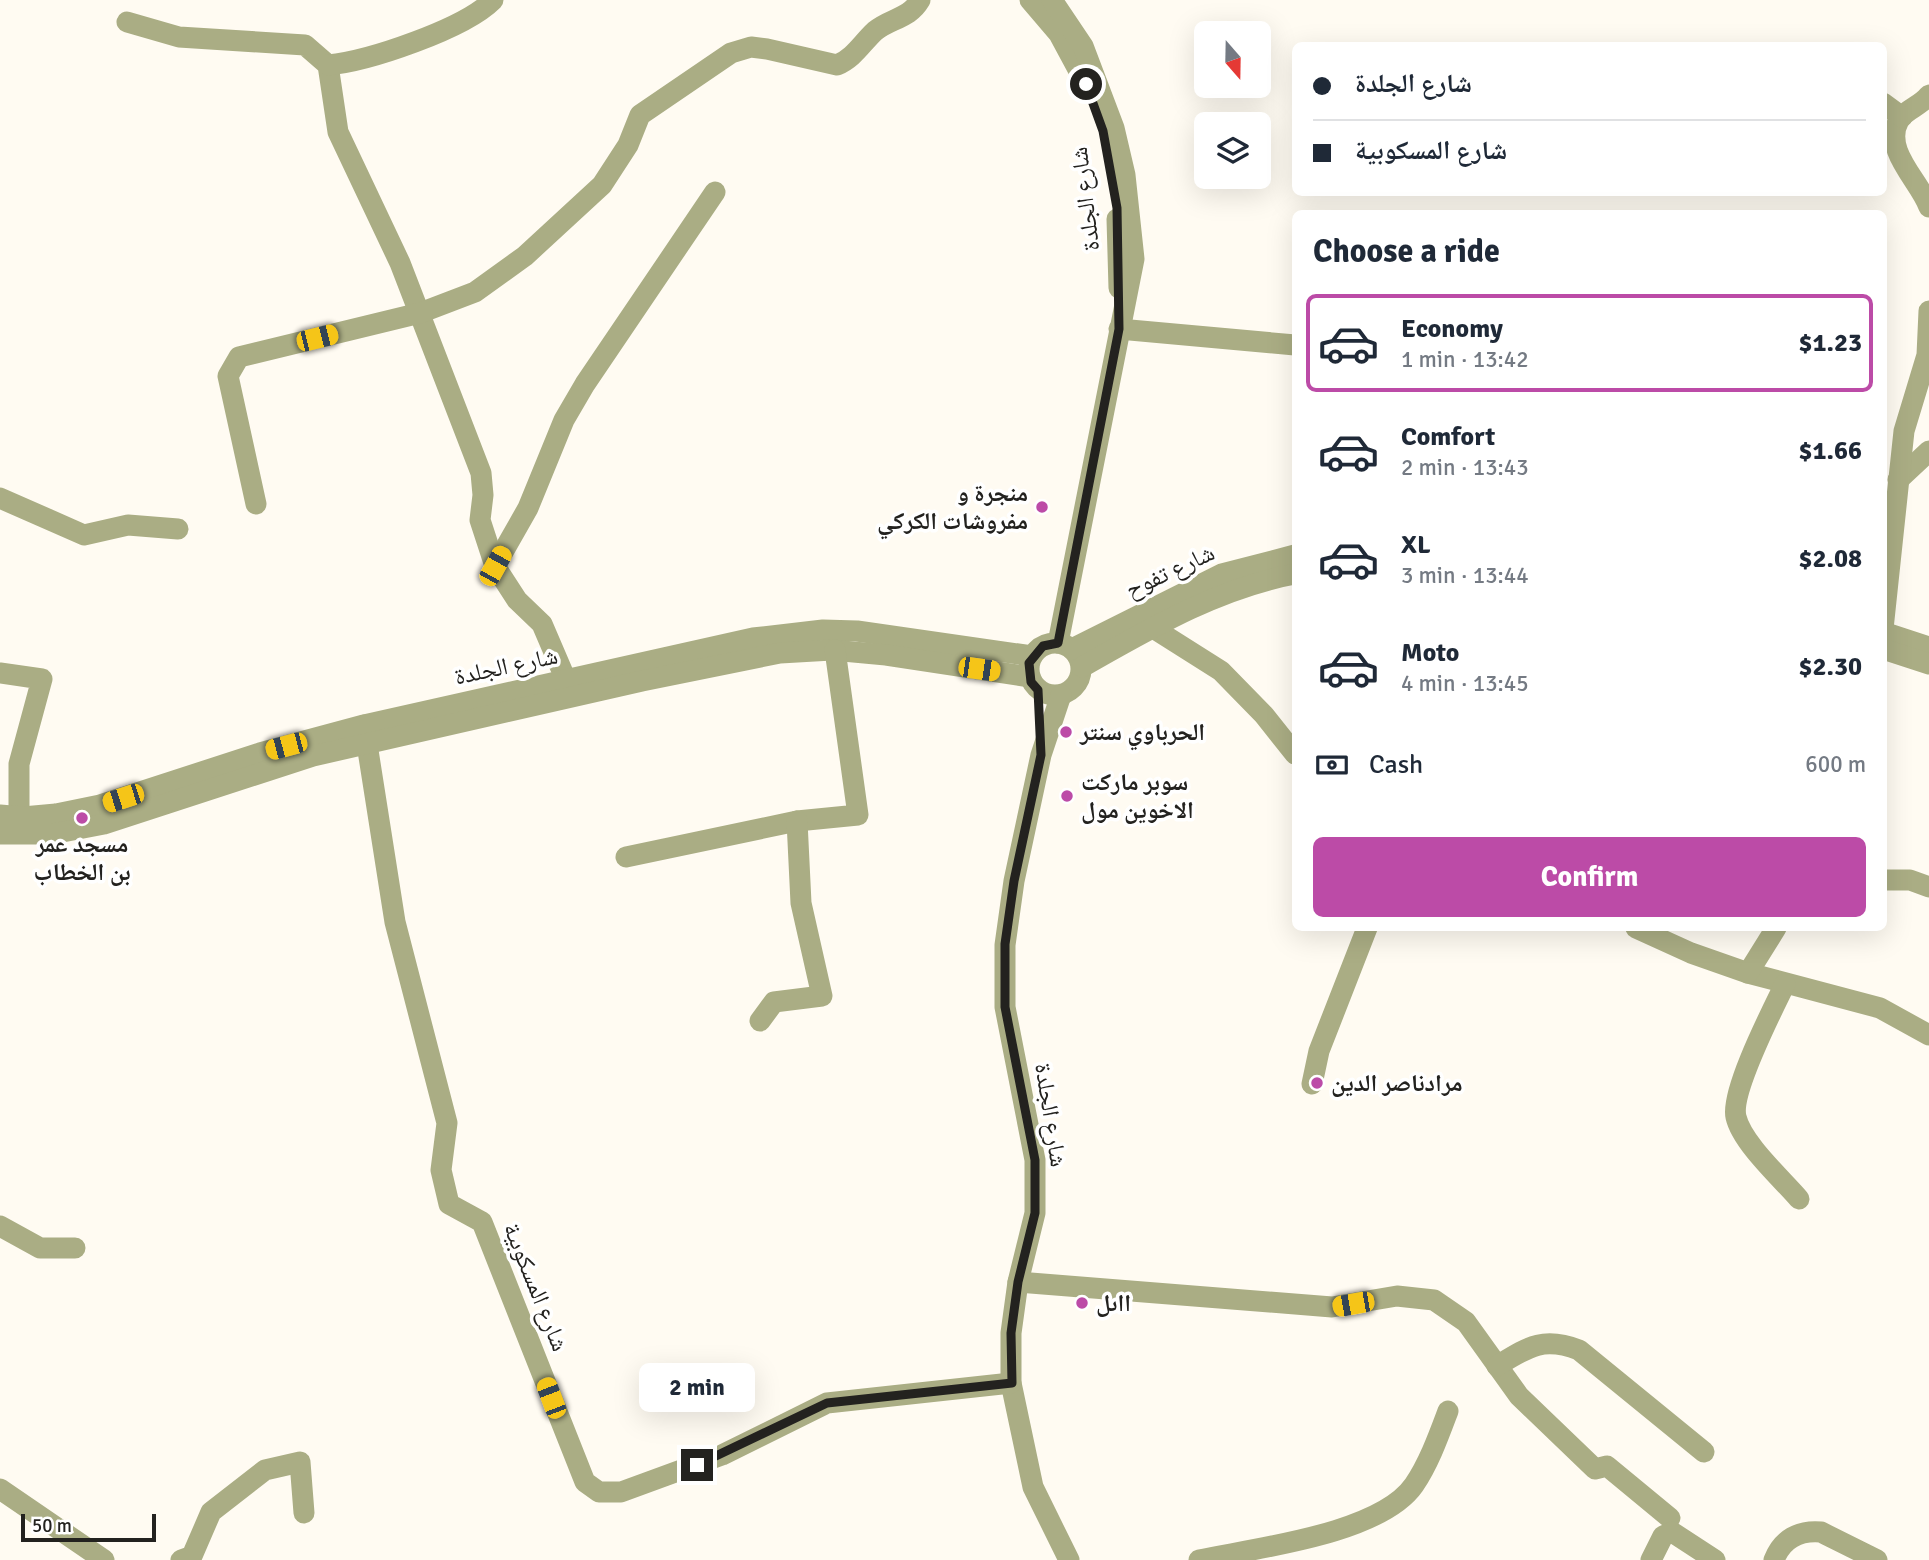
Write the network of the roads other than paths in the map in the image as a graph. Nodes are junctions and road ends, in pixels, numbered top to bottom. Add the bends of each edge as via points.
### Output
1 (493, 0) edge
2 (920, 0) edge
3 (1030, 0) edge
4 (1052, 0) edge
5 (127, 22) dead end
6 (328, 65) junction
7 (1929, 95) edge
8 (1887, 106) edge
9 (1902, 117) junction
10 (715, 192) dead end
11 (1929, 207) edge
12 (420, 313) junction
13 (1929, 315) edge
14 (1119, 329) junction
15 (1292, 345) edge
16 (1928, 355) edge
17 (1929, 451) edge
18 (1898, 480) junction
19 (0, 498) edge
20 (256, 504) dead end
21 (178, 529) dead end
22 (1292, 556) edge
23 (495, 566) junction
24 (1292, 575) edge
25 (1887, 591) edge
26 (1148, 620) junction
27 (1887, 632) edge
28 (1929, 647) edge
29 (835, 650) junction
30 (1887, 650) edge
31 (1070, 653) junction
32 (1929, 664) edge
33 (0, 673) edge
34 (1033, 674) junction
35 (573, 688) junction
36 (1061, 695) junction
37 (366, 735) junction
38 (1292, 750) edge
39 (1041, 755) junction
40 (9, 816) edge
41 (797, 821) junction
42 (0, 834) edge
43 (626, 858) dead end
44 (1887, 880) edge
45 (1929, 887) edge
46 (1366, 931) edge
47 (1643, 931) edge
48 (1774, 931) edge
49 (1748, 973) junction
50 (1785, 984) junction
51 (761, 1021) dead end
52 (1929, 1035) edge
53 (1312, 1084) dead end
54 (1800, 1199) dead end
55 (0, 1226) edge
56 (75, 1248) dead end
57 (1018, 1282) junction
58 (1497, 1366) junction
59 (1012, 1383) junction
60 (1448, 1411) dead end
61 (1704, 1452) dead end
62 (0, 1489) edge
63 (304, 1513) dead end
64 (1670, 1518) dead end
65 (104, 1560) edge
66 (181, 1560) edge
67 (1069, 1560) edge
68 (1199, 1560) edge
69 (1651, 1560) edge
70 (1715, 1560) edge
71 (1774, 1560) edge
72 (1877, 1560) edge

1 - 6 street via 419,39 356,62
2 - 12 street via 913,13 877,29 838,65 751,47 731,53 640,115 628,145 602,185 525,256 475,292
3 - 14 street, شارع الجلدة via 1059,34 1086,84 1103,131 1117,208
4 - 14 street, شارع الجلدة via 1083,46 1098,79 1125,175 1134,259
5 - 6 street via 179,37 305,45
6 - 12 street via 338,132
7 - 9 street
8 - 9 street
9 - 11 street via 1896,132 1900,157
10 - 23 street via 585,384 564,421 528,508
12 - 20 street via 239,358 228,376
12 - 23 street via 481,473 480,520
13 - 16 street
14 - 15 street
14 - 31 street, شارع الجلدة
16 - 18 street via 1905,431
17 - 18 street
18 - 25 street
19 - 21 street via 84,536 128,525
22 - 26 street, شارع تفوح via 1222,574
23 - 35 street via 517,600 542,624
24 - 26 street via 1244,586
26 - 31 street, شارع تفوح
26 - 38 street via 1221,671
27 - 28 street
29 - 34 street, شارع الجلدة
29 - 35 street, شارع الجلدة via 780,653
29 - 41 street via 859,815
30 - 32 street
31 - 34 street via 1043,646
31 - 36 street via 1076,686
33 - 40 street via 42,679
34 - 35 street, شارع الجلدة via 857,631 823,631 753,638
34 - 36 street via 1046,695
34 - 39 street
35 - 37 street, شارع الجلدة via 487,695
36 - 39 street
37 - 40 street, شارع الجلدة via 260,753 100,805 56,814
37 - 42 street, شارع الجلدة via 104,824 52,834
37 - 59 street, شارع المسكوبية via 396,922 447,1123 441,1170 449,1204 482,1222 579,1472 589,1486 605,1493 621,1492 722,1455 827,1403
39 - 57 street, شارع الجلدة via 1005,944 1005,1007 1035,1160 1035,1213
41 - 43 street
41 - 51 street via 801,903 822,996 774,1002
44 - 45 street via 1910,880
46 - 53 street via 1319,1051
47 - 49 street
48 - 49 street
49 - 50 street
50 - 52 street via 1880,1008
50 - 54 street via 1744,1080 1736,1118
55 - 56 street via 40,1248
57 - 58 street via 1332,1307 1397,1296 1422,1297 1457,1312
57 - 59 street, شارع الجلدة via 1011,1333
58 - 61 street via 1542,1343 1559,1342 1579,1350
58 - 64 street via 1519,1396 1595,1469 1607,1466
59 - 67 street, شارع الجلدة via 1033,1487
60 - 68 street via 1413,1487 1375,1518 1307,1538
62 - 65 street
63 - 66 street via 300,1462 265,1470 211,1513 192,1556
69 - 70 street via 1663,1536 1672,1532
71 - 72 street via 1787,1541 1813,1531

